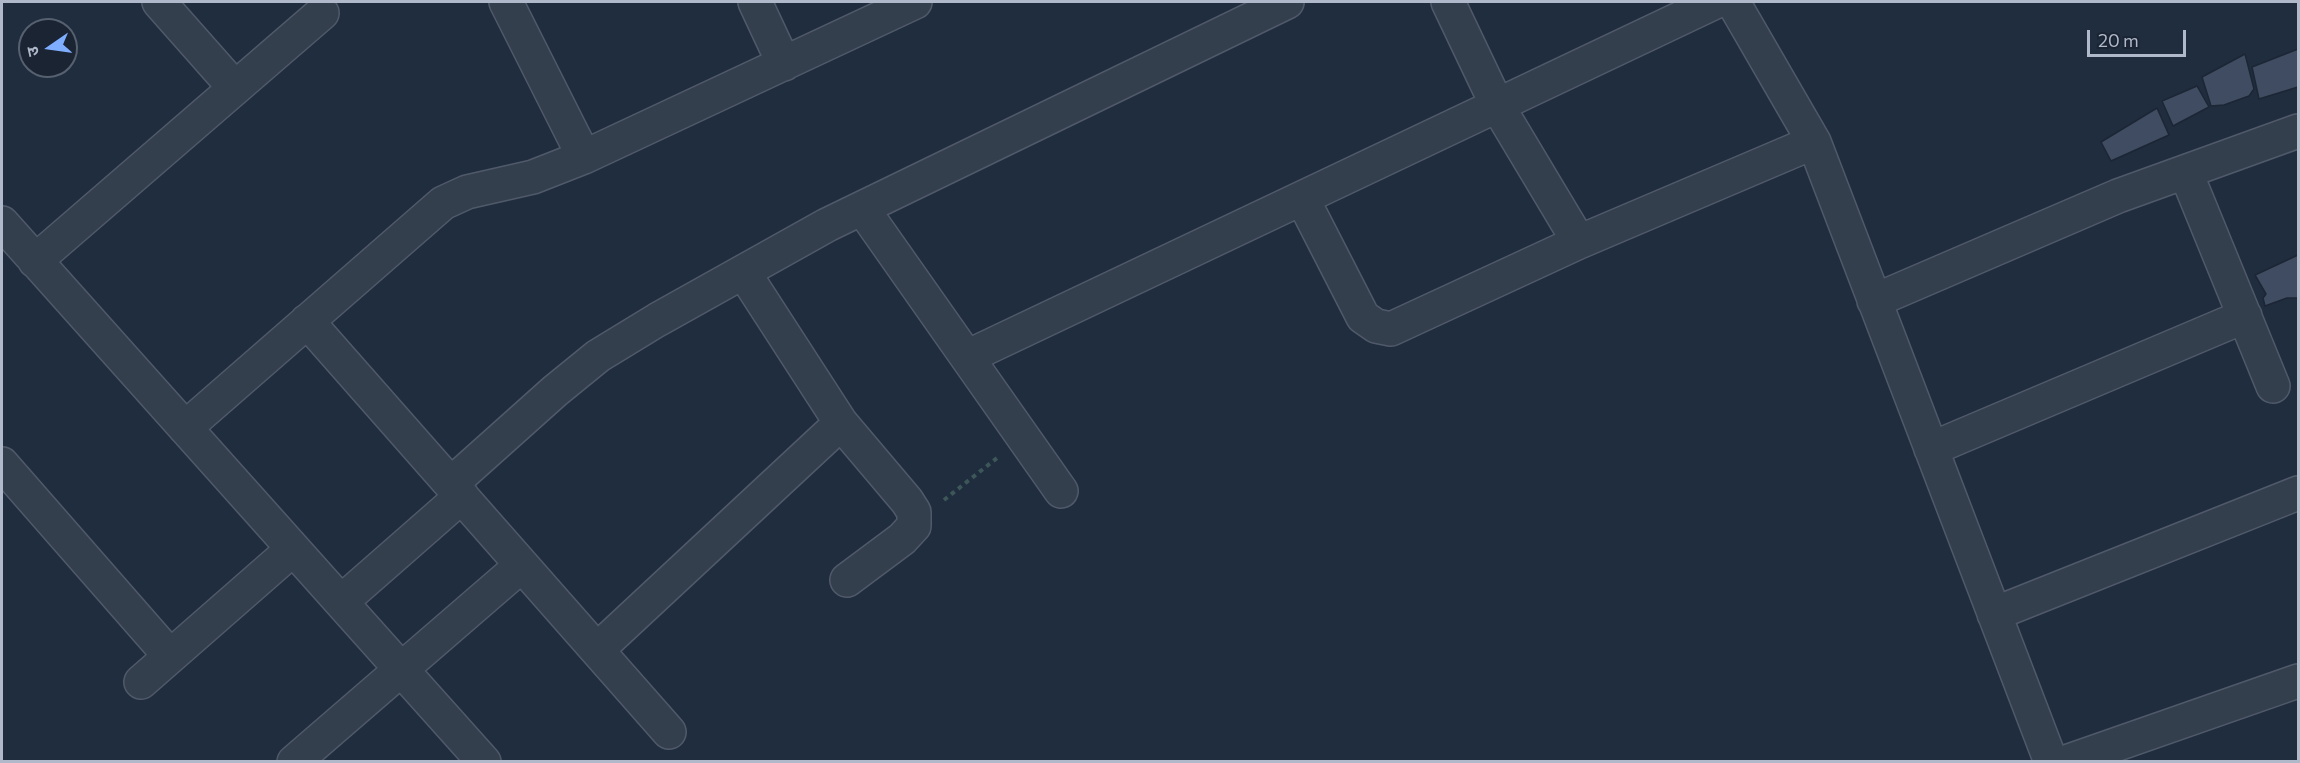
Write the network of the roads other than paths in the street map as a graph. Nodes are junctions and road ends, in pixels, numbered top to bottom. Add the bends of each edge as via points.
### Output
1 (159, 2) edge
2 (506, 2) edge
3 (755, 2) edge
4 (915, 2) edge
5 (1448, 2) edge
6 (1715, 2) edge
7 (1733, 2) edge
8 (1269, 5) edge
9 (322, 13) dead end
10 (784, 64) junction
11 (236, 88) junction
12 (1497, 105) junction
13 (2298, 131) edge
14 (1814, 142) junction
15 (584, 157) junction
16 (2186, 173) junction
17 (1302, 198) junction
18 (862, 208) junction
19 (2, 224) edge
20 (1579, 242) junction
21 (35, 261) junction
22 (744, 273) junction
23 (1874, 301) junction
24 (2245, 316) junction
25 (307, 321) junction
26 (967, 357) junction
27 (2273, 386) dead end
28 (841, 423) junction
29 (185, 428) junction
30 (1931, 449) junction
31 (2, 464) edge
32 (457, 490) junction
33 (1061, 491) dead end
34 (2298, 493) edge
35 (293, 549) junction
36 (522, 565) junction
37 (847, 580) dead end
38 (341, 602) junction
39 (1994, 614) junction
40 (597, 650) junction
41 (170, 656) junction
42 (401, 669) junction
43 (2298, 681) edge
44 (141, 682) dead end
45 (669, 732) dead end
46 (294, 762) edge
47 (484, 762) edge
48 (2051, 762) edge
49 (2066, 762) edge

1 - 11 street
2 - 15 street
3 - 10 street
4 - 10 street
5 - 12 street
6 - 12 street
7 - 14 street
8 - 18 street
9 - 11 street
10 - 15 street
11 - 21 street
12 - 17 street
12 - 20 street
13 - 16 street
14 - 20 street
14 - 23 street
15 - 25 street via 533,177 467,192 443,203
16 - 23 street via 2118,196
16 - 24 street
17 - 20 street via 1363,317 1376,326 1391,329
17 - 26 street
18 - 22 street
18 - 26 street
19 - 21 street
21 - 29 street
22 - 28 street
22 - 32 street via 598,356 555,391
23 - 30 street
24 - 27 street
24 - 30 street
25 - 29 street
25 - 32 street
26 - 33 street
28 - 37 street via 914,512 914,525 902,539
28 - 40 street
29 - 35 street
30 - 39 street
31 - 41 street
32 - 36 street
32 - 38 street
34 - 39 street
35 - 38 street
35 - 41 street
36 - 40 street
36 - 42 street
38 - 42 street
39 - 48 street
40 - 45 street
41 - 44 street
42 - 46 street
42 - 47 street
43 - 49 street

